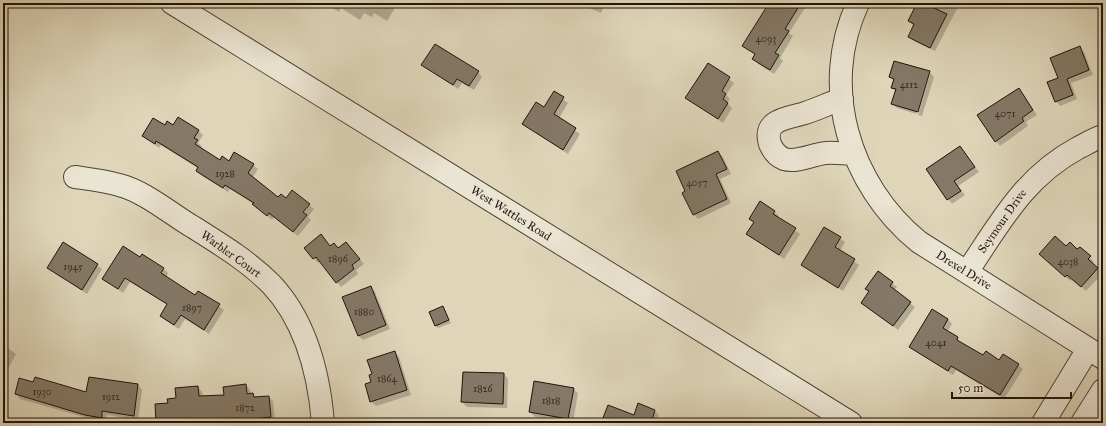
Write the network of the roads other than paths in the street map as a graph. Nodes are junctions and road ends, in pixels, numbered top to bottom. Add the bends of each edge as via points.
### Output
1 (858, 3) edge
2 (175, 4) edge
3 (842, 99) junction
4 (1103, 136) edge
5 (854, 154) junction
6 (75, 177) dead end
7 (967, 272) junction
8 (1096, 353) edge
9 (1103, 390) edge
10 (323, 423) edge
11 (851, 423) edge
12 (1043, 423) edge
13 (1082, 423) edge

1 - 3 street, Drexel Drive via 843,54
2 - 11 street, West Wattles Road
3 - 5 street, Drexel Drive
3 - 5 street via 803,114 783,117 774,124 770,132 770,142 773,150 785,159 793,160 827,153
4 - 7 street, Seymour Drive via 1045,169 1025,188
5 - 7 street, Drexel Drive via 868,184 901,227 919,242
6 - 10 street, Warbler Court via 120,185 143,196 228,250 271,285 294,318 313,360 320,390
7 - 8 street, Drexel Drive
8 - 12 street
9 - 13 street

